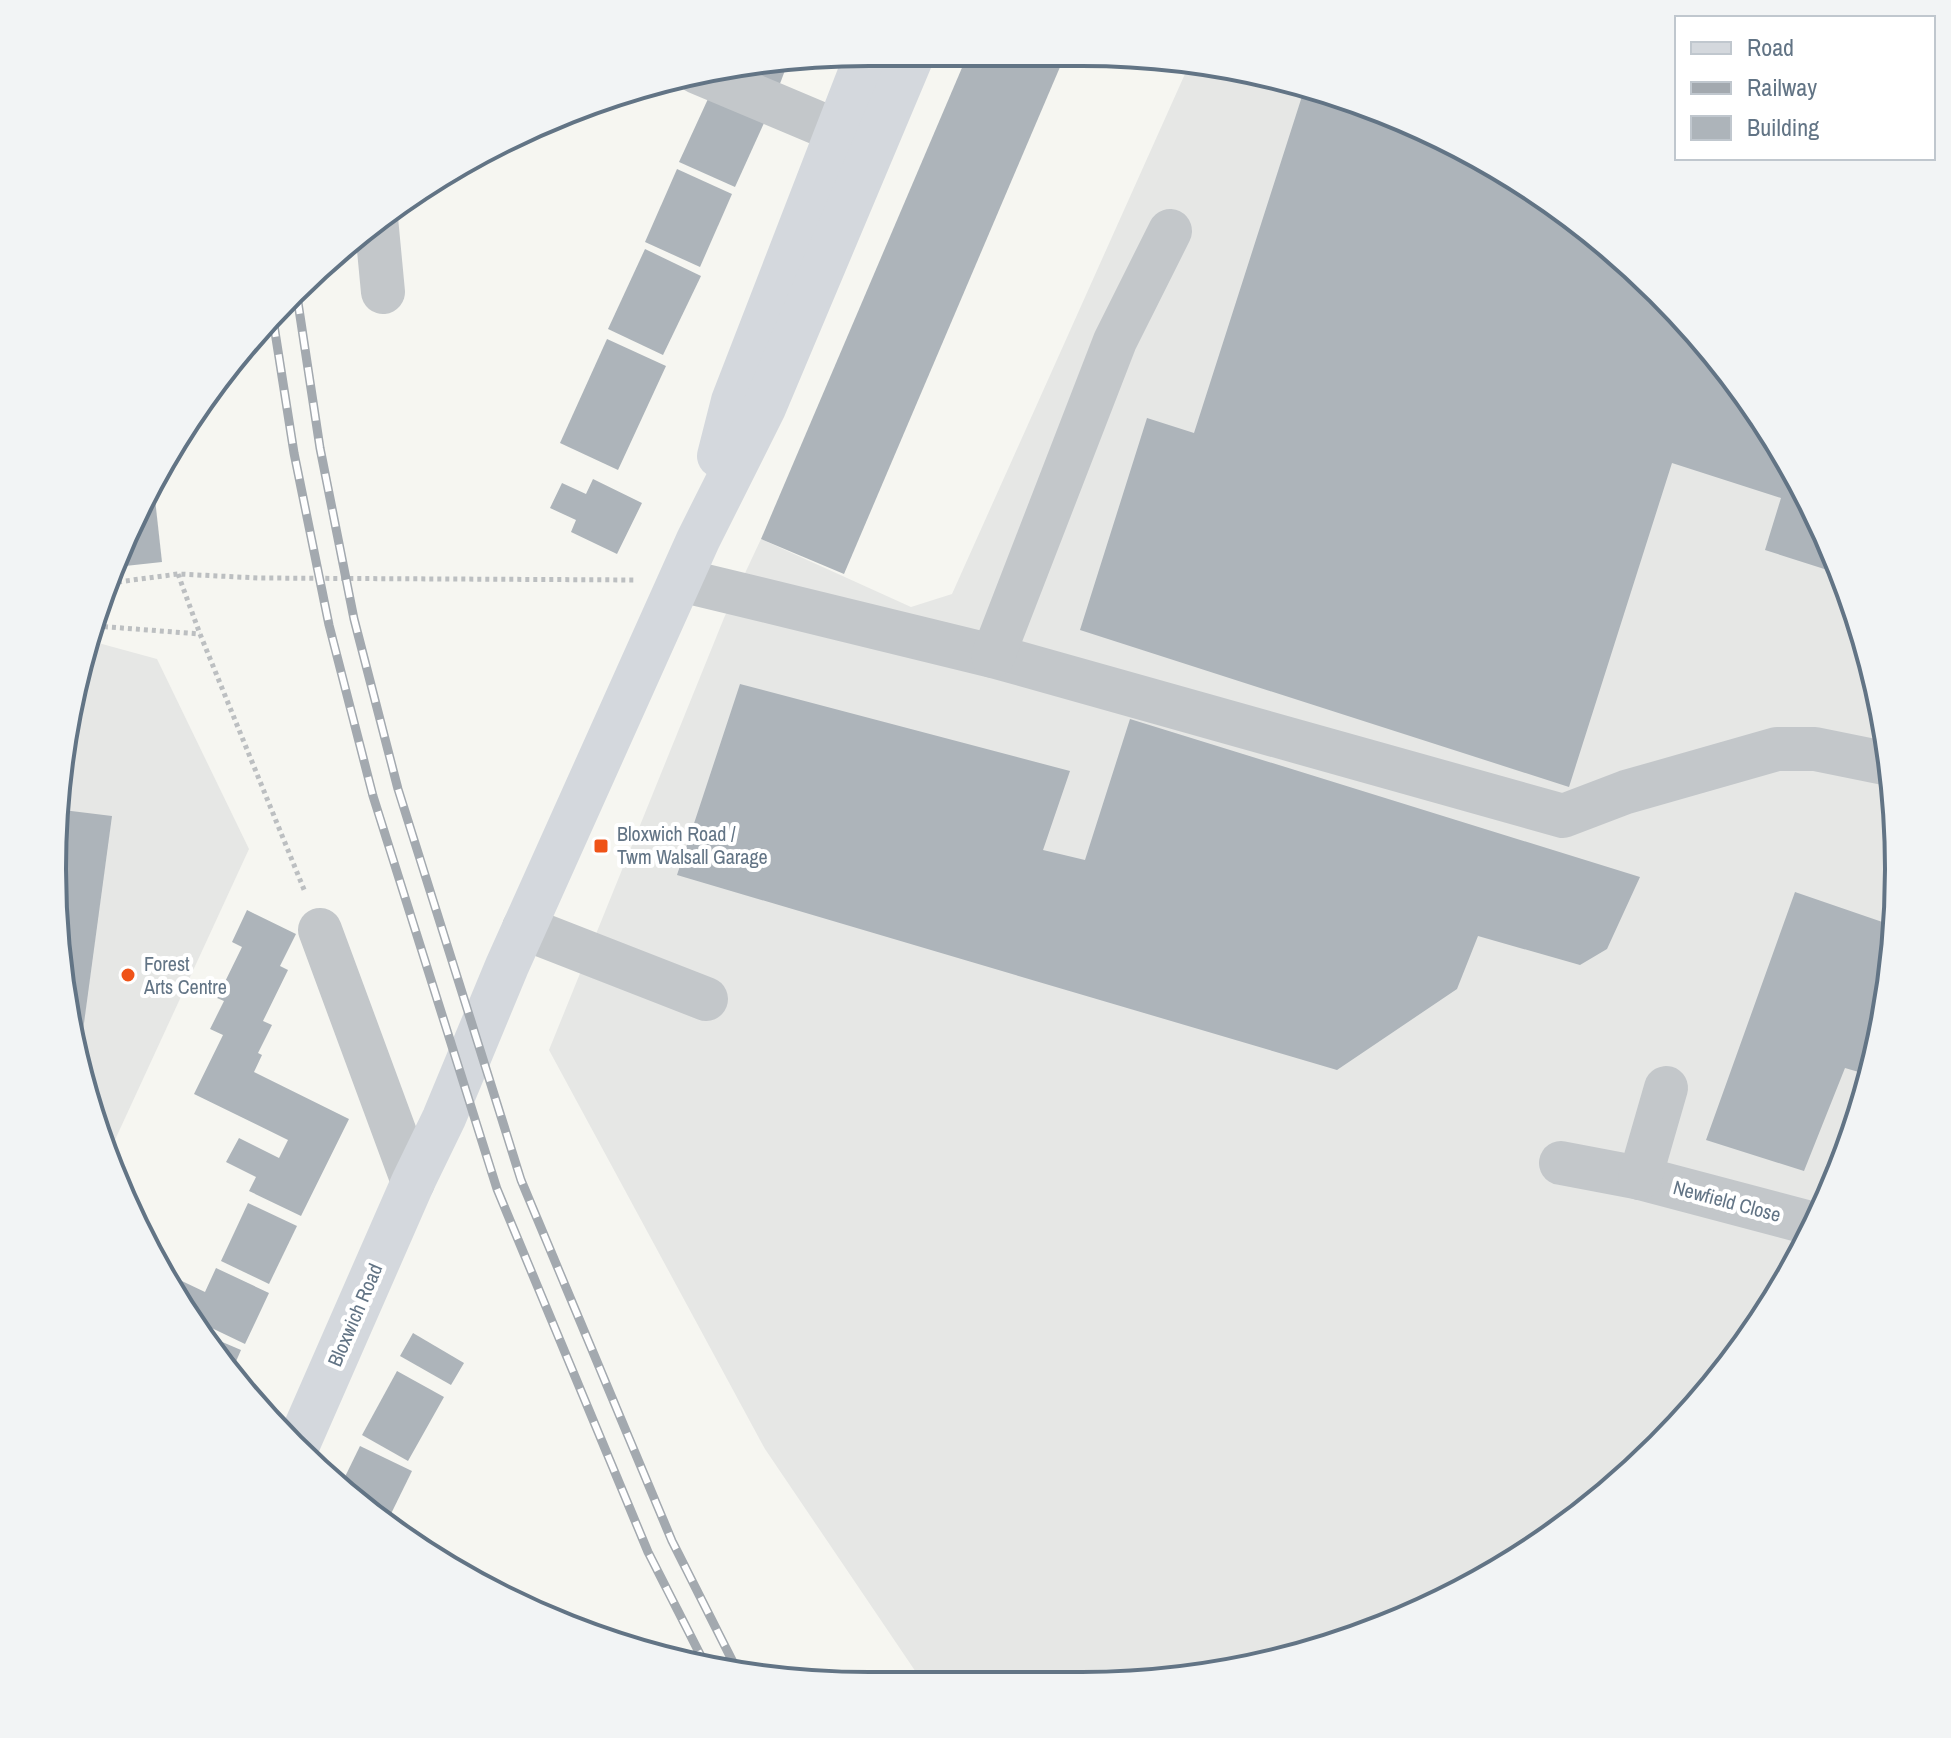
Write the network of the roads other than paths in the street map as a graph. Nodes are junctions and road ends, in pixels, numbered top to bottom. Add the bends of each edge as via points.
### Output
1 (862, 66) edge
2 (908, 66) edge
3 (717, 80) edge
4 (837, 131) junction
5 (1170, 231) dead end
6 (378, 234) edge
7 (383, 292) dead end
8 (698, 540) junction
9 (681, 580) junction
10 (993, 656) junction
11 (1878, 762) edge
12 (320, 930) road end
13 (516, 947) junction
14 (706, 999) dead end
15 (1666, 1088) dead end
16 (1561, 1163) dead end
17 (1640, 1178) junction
18 (413, 1182) junction
19 (1803, 1221) edge
20 (301, 1437) edge

1 - 4 main road
2 - 8 main road via 764,408
3 - 4 street
4 - 8 main road via 733,401
5 - 10 street via 1115,341
6 - 7 street
8 - 9 main road, Bloxwich Road
9 - 10 street
9 - 13 main road, Bloxwich Road
10 - 11 street via 1563,816 1626,792 1777,749 1815,749
12 - 18 street
13 - 14 street
13 - 18 main road, Bloxwich Road
15 - 17 street
16 - 17 street, Newfield Close
17 - 19 street, Newfield Close
18 - 20 main road, Bloxwich Road

